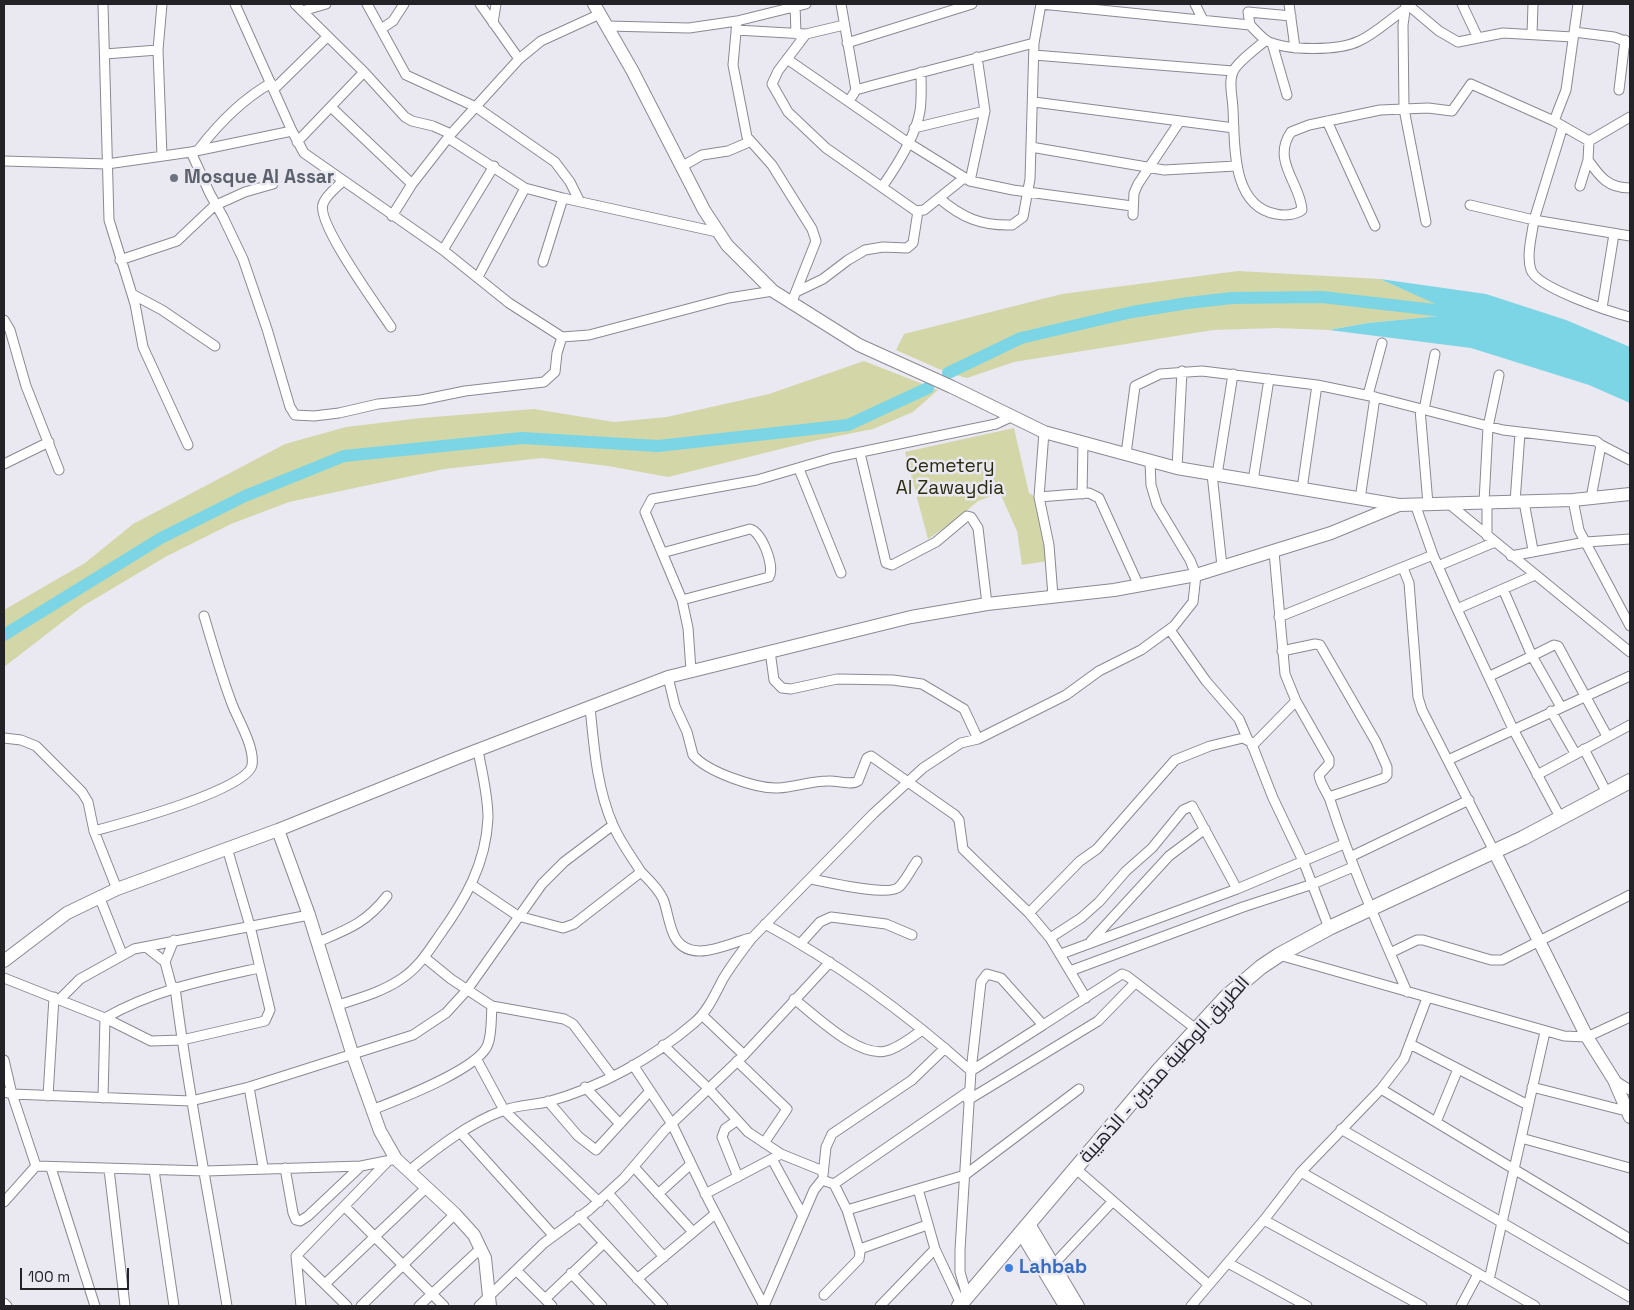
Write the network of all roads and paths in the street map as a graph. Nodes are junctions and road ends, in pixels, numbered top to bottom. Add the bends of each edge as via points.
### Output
1 (103, 4) edge
2 (162, 4) edge
3 (235, 4) edge
4 (295, 4) edge
5 (326, 4) edge
6 (367, 4) edge
7 (404, 4) edge
8 (480, 4) edge
9 (496, 4) edge
10 (806, 4) edge
11 (842, 4) edge
12 (972, 4) edge
13 (1041, 4) edge
14 (1195, 4) edge
15 (1289, 4) edge
16 (1462, 4) edge
17 (1533, 4) edge
18 (1578, 4) edge
19 (796, 5) edge
20 (1406, 6) edge
21 (1248, 8) edge
22 (597, 9) edge
23 (302, 11) junction
24 (1291, 16) junction
25 (1203, 20) junction
26 (493, 23) junction
27 (844, 24) junction
28 (1250, 25) junction
29 (607, 26) junction
30 (737, 26) junction
31 (381, 29) junction
32 (796, 34) junction
33 (806, 34) junction
34 (1532, 34) junction
35 (1573, 34) junction
36 (327, 37) junction
37 (1478, 38) junction
38 (1269, 41) junction
39 (1034, 42) junction
40 (1628, 42) edge
41 (847, 43) junction
42 (1295, 48) junction
43 (158, 50) junction
44 (105, 54) junction
45 (1034, 56) junction
46 (978, 57) junction
47 (519, 59) junction
48 (787, 60) junction
49 (1233, 71) junction
50 (364, 72) junction
51 (921, 72) junction
52 (273, 86) junction
53 (856, 90) junction
54 (1619, 90) dead end
55 (1287, 95) dead end
56 (850, 101) junction
57 (1034, 102) junction
58 (331, 107) junction
59 (476, 107) junction
60 (1404, 109) junction
61 (985, 111) junction
62 (1630, 117) edge
63 (1180, 121) junction
64 (1327, 121) junction
65 (1554, 121) junction
66 (1563, 126) junction
67 (914, 128) junction
68 (1234, 128) junction
69 (292, 131) junction
70 (450, 136) junction
71 (1589, 141) junction
72 (297, 142) junction
73 (749, 142) junction
74 (907, 142) junction
75 (1032, 147) junction
76 (195, 150) junction
77 (162, 156) junction
78 (4, 160) edge
79 (1588, 160) junction
80 (107, 164) junction
81 (494, 166) junction
82 (1236, 166) junction
83 (681, 167) junction
84 (1148, 168) junction
85 (967, 180) junction
86 (343, 181) junction
87 (273, 184) dead end
88 (412, 184) junction
89 (1580, 186) dead end
90 (882, 187) junction
91 (526, 188) junction
92 (1630, 188) edge
93 (1028, 192) junction
94 (563, 198) junction
95 (939, 198) junction
96 (579, 200) junction
97 (216, 204) junction
98 (1470, 205) dead end
99 (1132, 206) junction
100 (918, 212) junction
101 (1133, 215) dead end
102 (392, 216) junction
103 (1534, 220) junction
104 (1426, 222) dead end
105 (1375, 226) dead end
106 (717, 232) junction
107 (1614, 234) junction
108 (1630, 236) edge
109 (443, 250) junction
110 (120, 260) junction
111 (543, 262) dead end
112 (478, 277) junction
113 (773, 291) junction
114 (796, 292) junction
115 (132, 294) junction
116 (791, 304) junction
117 (1602, 308) junction
118 (1630, 317) edge
119 (4, 320) edge
120 (391, 327) dead end
121 (562, 337) junction
122 (1382, 344) dead end
123 (215, 346) dead end
124 (1435, 354) dead end
125 (1182, 371) junction
126 (1233, 374) junction
127 (1499, 375) dead end
128 (1269, 378) junction
129 (1317, 385) junction
130 (1371, 396) junction
131 (1422, 410) junction
132 (1011, 417) junction
133 (1488, 427) junction
134 (1044, 432) junction
135 (1520, 433) junction
136 (49, 442) junction
137 (1083, 443) junction
138 (1601, 444) junction
139 (188, 445) dead end
140 (860, 453) junction
141 (1126, 454) junction
142 (1630, 460) edge
143 (1150, 462) junction
144 (4, 464) edge
145 (1177, 468) junction
146 (799, 469) junction
147 (59, 470) dead end
148 (1214, 474) junction
149 (1253, 481) junction
150 (1302, 489) junction
151 (1082, 494) junction
152 (1630, 494) edge
153 (1039, 498) junction
154 (1360, 498) junction
155 (1592, 498) junction
156 (1574, 500) junction
157 (1485, 502) junction
158 (1519, 502) junction
159 (1448, 503) junction
160 (1415, 504) junction
161 (1428, 504) junction
162 (1399, 505) junction
163 (1487, 536) junction
164 (1630, 539) edge
165 (1495, 542) junction
166 (1586, 542) junction
167 (1533, 550) junction
168 (1274, 552) junction
169 (662, 553) junction
170 (1433, 555) junction
171 (1511, 556) junction
172 (1222, 566) junction
173 (1438, 566) junction
174 (1403, 568) junction
175 (841, 573) dead end
176 (1196, 575) junction
177 (1535, 575) junction
178 (1140, 586) junction
179 (1503, 590) junction
180 (1053, 596) junction
181 (682, 600) junction
182 (987, 604) junction
183 (1457, 609) junction
184 (204, 616) dead end
185 (1279, 617) junction
186 (1630, 626) edge
187 (1170, 630) junction
188 (770, 651) junction
189 (1282, 651) junction
190 (1630, 652) edge
191 (1532, 656) junction
192 (691, 670) junction
193 (1490, 676) junction
194 (1630, 676) edge
195 (668, 677) junction
196 (1584, 696) junction
197 (1296, 701) junction
198 (1561, 707) junction
199 (590, 708) junction
200 (1551, 711) junction
201 (1630, 724) edge
202 (1513, 728) junction
203 (1607, 736) junction
204 (4, 738) edge
205 (978, 739) junction
206 (1250, 743) junction
207 (1584, 749) junction
208 (478, 750) junction
209 (1575, 753) junction
210 (1448, 760) junction
211 (1537, 775) junction
212 (907, 780) junction
213 (1630, 781) edge
214 (1607, 793) junction
215 (1329, 796) junction
216 (1469, 800) junction
217 (1560, 817) junction
218 (613, 825) junction
219 (1205, 829) junction
220 (278, 830) junction
221 (94, 831) junction
222 (1344, 844) junction
223 (227, 848) junction
224 (1494, 851) junction
225 (1350, 857) junction
226 (917, 861) dead end
227 (1304, 862) junction
228 (1353, 868) junction
229 (641, 872) junction
230 (811, 879) junction
231 (472, 884) junction
232 (1312, 884) junction
233 (117, 889) junction
234 (1237, 889) junction
235 (1630, 895) edge
236 (100, 896) junction
237 (387, 896) dead end
238 (1371, 910) junction
239 (1029, 913) junction
240 (309, 915) junction
241 (518, 916) junction
242 (765, 924) junction
243 (250, 926) junction
244 (1329, 928) junction
245 (912, 935) dead end
246 (754, 936) junction
247 (1050, 938) junction
248 (174, 940) junction
249 (1539, 940) junction
250 (318, 942) junction
251 (1090, 942) junction
252 (801, 944) junction
253 (146, 947) junction
254 (122, 954) junction
255 (1061, 954) junction
256 (1390, 954) junction
257 (1279, 955) junction
258 (424, 957) junction
259 (4, 961) edge
260 (165, 962) junction
261 (830, 962) junction
262 (259, 968) junction
263 (1070, 971) junction
264 (4, 978) edge
265 (1136, 983) junction
266 (174, 988) junction
267 (467, 990) junction
268 (1407, 992) junction
269 (57, 998) junction
270 (1086, 998) junction
271 (1427, 998) junction
272 (794, 999) junction
273 (338, 1005) junction
274 (492, 1006) junction
275 (702, 1015) junction
276 (1630, 1017) edge
277 (105, 1018) junction
278 (1043, 1025) junction
279 (1196, 1029) junction
280 (922, 1030) junction
281 (1545, 1032) junction
282 (1587, 1037) junction
283 (182, 1040) junction
284 (1410, 1044) junction
285 (663, 1045) junction
286 (945, 1048) junction
287 (353, 1056) junction
288 (740, 1058) junction
289 (4, 1060) edge
290 (477, 1060) junction
291 (633, 1065) junction
292 (1458, 1069) junction
293 (970, 1071) junction
294 (612, 1076) junction
295 (1614, 1080) junction
296 (249, 1087) junction
297 (585, 1087) junction
298 (1532, 1087) junction
299 (708, 1088) junction
300 (1079, 1089) dead end
301 (1381, 1089) junction
302 (1630, 1090) edge
303 (650, 1091) junction
304 (8, 1093) edge
305 (969, 1095) junction
306 (48, 1096) junction
307 (103, 1098) junction
308 (191, 1101) junction
309 (548, 1101) junction
310 (1528, 1105) junction
311 (372, 1110) junction
312 (504, 1110) junction
313 (1630, 1114) edge
314 (736, 1121) junction
315 (1436, 1122) junction
316 (620, 1124) junction
317 (672, 1124) junction
318 (1341, 1129) junction
319 (461, 1133) junction
320 (1521, 1138) junction
321 (764, 1143) junction
322 (781, 1154) junction
323 (772, 1159) junction
324 (392, 1160) junction
325 (691, 1164) junction
326 (36, 1166) junction
327 (361, 1166) junction
328 (634, 1167) junction
329 (51, 1168) junction
330 (263, 1168) junction
331 (286, 1168) junction
332 (1075, 1168) junction
333 (1630, 1168) edge
334 (109, 1169) junction
335 (1514, 1169) junction
336 (154, 1170) junction
337 (410, 1170) junction
338 (206, 1171) junction
339 (1301, 1172) junction
340 (965, 1175) junction
341 (822, 1176) junction
342 (738, 1177) junction
343 (834, 1184) junction
344 (427, 1186) junction
345 (918, 1189) junction
346 (608, 1193) junction
347 (658, 1194) junction
348 (705, 1194) junction
349 (1113, 1201) junction
350 (4, 1202) edge
351 (599, 1202) junction
352 (345, 1207) junction
353 (847, 1210) junction
354 (455, 1214) junction
355 (715, 1214) junction
356 (579, 1216) junction
357 (803, 1216) junction
358 (1264, 1220) junction
359 (1501, 1222) junction
360 (927, 1225) junction
361 (1025, 1228) junction
362 (693, 1232) junction
363 (553, 1235) junction
364 (374, 1236) junction
365 (1630, 1238) edge
366 (604, 1243) junction
367 (481, 1248) junction
368 (860, 1249) junction
369 (935, 1249) junction
370 (296, 1256) junction
371 (664, 1257) junction
372 (1228, 1262) junction
373 (1054, 1264) junction
374 (403, 1265) junction
375 (516, 1270) junction
376 (571, 1272) junction
377 (1478, 1274) junction
378 (637, 1279) junction
379 (1489, 1280) junction
380 (325, 1284) junction
381 (1208, 1284) junction
382 (431, 1294) junction
383 (824, 1294) dead end
384 (1630, 1298) edge
385 (545, 1299) junction
386 (490, 1301) edge
387 (962, 1302) edge
388 (4, 1303) edge
389 (657, 1304) edge
390 (597, 1305) edge
391 (767, 1305) edge
392 (1418, 1305) edge
393 (7, 1306) edge
394 (95, 1306) edge
395 (125, 1306) edge
396 (174, 1306) edge
397 (227, 1306) edge
398 (301, 1306) edge
399 (347, 1306) edge
400 (361, 1306) edge
401 (419, 1306) edge
402 (444, 1306) edge
403 (479, 1306) edge
404 (552, 1306) edge
405 (880, 1306) edge
406 (1065, 1306) edge
407 (1078, 1306) edge
408 (1191, 1306) edge
409 (1307, 1306) edge
410 (1461, 1306) edge
411 (1534, 1306) edge
412 (1628, 1306) edge

1 - 44 street
2 - 43 street
3 - 52 street
4 - 23 street
5 - 23 street
6 - 31 street
7 - 31 street via 393,21
8 - 26 street
9 - 26 street
10 - 19 street
11 - 27 street
12 - 41 street
13 - 25 street
13 - 39 street
14 - 25 street
15 - 24 street
16 - 37 street
17 - 34 street
18 - 35 street
19 - 30 street
19 - 32 street
20 - 37 street via 1455,42
20 - 42 street via 1354,44
20 - 60 street
21 - 24 street
21 - 28 street
22 - 29 street
22 - 47 street via 541,41
23 - 36 street
24 - 42 street
25 - 28 street
26 - 47 street
27 - 33 street
27 - 41 street
28 - 38 street
29 - 30 street via 674,29
29 - 83 street
30 - 32 street
30 - 73 street via 733,65
31 - 59 street via 409,78
32 - 33 street
33 - 48 street
34 - 35 street
34 - 37 street via 1503,33
35 - 40 street
35 - 65 street via 1566,90
36 - 50 street
36 - 52 street
38 - 42 street
38 - 49 street
38 - 55 street
39 - 45 street
39 - 46 street
40 - 54 street
41 - 53 street
43 - 44 street
43 - 77 street
44 - 80 street
45 - 49 street
45 - 57 street
46 - 51 street
46 - 61 street
47 - 59 street
48 - 56 street
48 - 90 street via 772,82 784,106 826,148
49 - 68 street
50 - 58 street
50 - 70 street via 408,120 433,126
51 - 53 street
51 - 67 street via 920,111
52 - 69 street
52 - 76 street via 245,100
53 - 56 street
56 - 74 street
57 - 63 street
57 - 75 street
58 - 72 street
58 - 88 street
59 - 70 street
59 - 96 street via 555,162
60 - 64 street via 1380,110
60 - 65 street via 1452,111 1472,84
60 - 104 street
61 - 67 street
61 - 85 street
62 - 71 street
63 - 68 street
63 - 84 street
64 - 82 street via 1291,132 1286,139 1285,157 1302,207 1299,212 1281,215 1262,209 1252,200
64 - 105 street
65 - 66 street
66 - 71 street
66 - 103 street
67 - 74 street
68 - 82 street
69 - 72 street
69 - 76 street
70 - 81 street
70 - 88 street
71 - 79 street
72 - 86 street via 304,153
73 - 83 street via 728,151 702,155
73 - 114 street via 772,165 815,236 815,248
74 - 85 street
74 - 90 street
75 - 84 street
75 - 93 street
76 - 77 street
76 - 97 street
77 - 80 street
78 - 80 street
79 - 89 street
79 - 92 street via 1611,186
80 - 110 street via 109,220
81 - 91 street
81 - 109 street
82 - 84 street via 1179,170
83 - 106 street
84 - 99 street via 1138,184
85 - 93 street
85 - 95 street
86 - 102 street
86 - 120 street via 324,203 323,213 348,262
87 - 97 street
88 - 102 street
90 - 100 street
91 - 94 street
91 - 112 street
93 - 95 street via 1023,217 1012,225 976,222
93 - 99 street
94 - 96 street
94 - 111 street
95 - 100 street
96 - 106 street
97 - 110 street via 176,242
97 - 121 street via 251,282 290,407 295,414 331,414 378,404 544,382 555,372
98 - 103 street
99 - 101 street
100 - 114 street via 910,246 865,250 823,279
102 - 109 street
103 - 107 street
103 - 117 street via 1530,267 1535,276 1573,297
106 - 113 street
107 - 108 street
107 - 117 street
109 - 112 street
110 - 115 street
112 - 121 street via 509,303
113 - 116 street
113 - 121 street via 730,298 584,336
114 - 116 street
115 - 123 street
115 - 139 street via 143,347
116 - 132 street via 859,345
117 - 118 street
119 - 136 street
122 - 130 street
124 - 131 street
125 - 126 street
125 - 141 street via 1160,374 1135,386
125 - 145 street
126 - 128 street
126 - 148 street
127 - 133 street
128 - 129 street
128 - 149 street
129 - 130 street
129 - 150 street
130 - 131 street
130 - 154 street
131 - 133 street
131 - 161 street
132 - 134 street
132 - 140 street via 996,424
133 - 135 street
133 - 157 street
134 - 137 street
134 - 153 street
135 - 138 street
135 - 158 street
136 - 144 street
136 - 147 street
137 - 141 street
137 - 151 street
138 - 142 street
138 - 155 street
140 - 146 street
140 - 182 street via 886,563 892,565 936,542 971,516 978,528
141 - 143 street
143 - 145 street
143 - 176 street via 1151,485 1157,505
145 - 148 street
146 - 169 street via 719,488 652,499 645,512
146 - 175 street
148 - 149 street
148 - 172 street
149 - 150 street
150 - 154 street
151 - 153 street
151 - 178 street via 1095,495 1102,503
152 - 155 street
153 - 180 street via 1049,545
154 - 162 street
155 - 156 street
156 - 158 street
156 - 166 street via 1579,530
157 - 158 street
157 - 159 street
157 - 163 street
158 - 167 street
159 - 161 street
159 - 163 street
160 - 161 street
160 - 162 street
160 - 170 street
162 - 168 street via 1332,533
163 - 165 street
164 - 166 street
165 - 171 street
165 - 173 street
166 - 167 street
166 - 186 street
167 - 171 street
168 - 172 street
168 - 185 street
169 - 181 street
169 - 181 street via 750,529 760,536 771,568 769,577
170 - 173 street
170 - 174 street
171 - 177 street
172 - 176 street
173 - 183 street
174 - 185 street
174 - 210 street via 1409,583 1418,697
176 - 178 street
176 - 187 street via 1192,602
177 - 179 street
177 - 190 street
178 - 180 street
179 - 183 street
179 - 191 street
180 - 182 street
181 - 192 street
182 - 188 street via 911,617
183 - 193 street
184 - 221 street via 248,742 253,763 251,769 235,783 146,816
185 - 189 street
187 - 205 street via 1141,650 1098,671 1066,695
187 - 206 street via 1239,720
188 - 192 street
188 - 205 street via 774,680 782,688 837,679 922,684 964,709
189 - 197 street via 1285,674
189 - 215 street via 1320,645 1387,767 1384,778
191 - 193 street
191 - 196 street via 1558,646
191 - 198 street
192 - 195 street
193 - 202 street
194 - 196 street
195 - 199 street
195 - 212 street via 693,755 736,779 777,788 824,781 856,783 871,756
196 - 198 street
196 - 203 street
197 - 206 street
197 - 215 street via 1329,759 1329,764 1319,775
198 - 200 street
199 - 208 street
199 - 218 street via 601,784
200 - 202 street
200 - 209 street
201 - 203 street
202 - 210 street
202 - 211 street
203 - 207 street
204 - 221 street via 36,746 65,774 88,802
205 - 212 street via 961,744
206 - 227 street
206 - 239 street via 1243,738 1210,746 1175,760 1110,835
207 - 209 street
207 - 214 street
208 - 220 street
208 - 231 street via 488,816 483,854
209 - 211 street
210 - 216 street
211 - 217 street
212 - 230 street
212 - 239 street via 959,820 963,849
213 - 214 main road, الطريق الوطنية مدنين - الذهيبة
214 - 217 main road, الطريق الوطنية مدنين - الذهيبة
215 - 222 street
216 - 224 street
216 - 225 street
217 - 224 main road, الطريق الوطنية مدنين - الذهيبة
218 - 229 street
218 - 241 street via 551,874
219 - 234 street
219 - 247 street via 1192,806 1183,810 1143,858 1126,871 1099,902
219 - 251 street via 1169,856
220 - 223 street
220 - 240 street
221 - 233 street
222 - 225 street
222 - 227 street
223 - 233 street
223 - 243 street
224 - 238 main road, الطريق الوطنية مدنين - الذهيبة
224 - 249 street
225 - 228 street
226 - 230 street via 894,890
227 - 232 street
227 - 234 street
228 - 232 street
228 - 238 street
229 - 241 street via 570,927
229 - 246 street via 659,892 668,924 684,945 700,951
230 - 242 street
231 - 241 street
231 - 258 street via 452,920
232 - 244 street
232 - 263 street
233 - 236 street
234 - 251 street
235 - 249 street
236 - 254 street
236 - 259 street via 67,914
237 - 250 street via 365,920
238 - 244 main road, الطريق الوطنية مدنين - الذهيبة
238 - 256 street
239 - 247 street
240 - 243 street
240 - 250 street
241 - 267 street
242 - 246 street
242 - 252 street
243 - 248 street
243 - 262 street
244 - 257 main road, الطريق الوطنية مدنين - الذهيبة
245 - 252 street via 886,924 831,917 820,922
246 - 275 street via 730,967
247 - 255 street
248 - 253 street
248 - 260 street
249 - 256 street via 1497,961 1423,940
249 - 282 street
250 - 273 street
251 - 255 street
252 - 261 street
253 - 254 street
253 - 260 street
254 - 269 street via 80,979
255 - 263 street
256 - 268 street
257 - 268 street
257 - 279 main road, الطريق الوطنية مدنين - الذهيبة via 1244,980
258 - 267 street
258 - 273 street via 390,987
260 - 266 street
261 - 272 street
261 - 280 street
262 - 266 street
262 - 283 street via 270,1010 268,1019
263 - 270 street
264 - 269 street
265 - 270 street via 1128,976 1117,976
265 - 279 street
265 - 305 street via 1098,1021
266 - 277 street via 145,997
266 - 283 street
267 - 274 street
267 - 287 street via 425,1030
268 - 271 street
269 - 277 street
269 - 306 street
270 - 278 street
271 - 281 street
271 - 284 street
272 - 280 street via 855,1046 868,1051 885,1052
272 - 288 street
273 - 287 street
274 - 290 street via 488,1044
274 - 294 street via 569,1022 580,1031
275 - 285 street
275 - 288 street
276 - 282 street
277 - 283 street via 148,1041
277 - 307 street
278 - 293 street
278 - 293 street via 1001,978 987,974 982,982
279 - 332 main road, الطريق الوطنية مدنين - الذهيبة
280 - 286 street
281 - 282 street
281 - 298 street
282 - 295 street
283 - 308 street
284 - 292 street
284 - 301 street via 1404,1059
285 - 291 street
285 - 299 street
286 - 293 street
286 - 341 street via 912,1080 832,1134 826,1147
287 - 296 street
287 - 311 street
288 - 299 street
288 - 321 street via 787,1109
289 - 304 street
290 - 311 street via 424,1090
290 - 312 street
291 - 294 street
291 - 303 street
292 - 310 street
292 - 315 street
293 - 305 street
294 - 297 street
295 - 302 street
295 - 313 street
296 - 308 street
296 - 330 street
297 - 309 street
297 - 316 street
298 - 310 street
298 - 313 street
299 - 314 street
299 - 317 street
300 - 340 street
301 - 315 street
301 - 318 street
303 - 316 street
303 - 317 street
304 - 306 street
304 - 326 street
305 - 340 street
305 - 343 street
306 - 307 street
307 - 308 street
308 - 338 street
309 - 312 street
309 - 316 street via 594,1150
310 - 320 street
311 - 324 street
312 - 319 street
312 - 351 street
314 - 321 street
314 - 342 street via 725,1129 722,1137
315 - 335 street
317 - 325 street
317 - 328 street
318 - 339 street
318 - 359 street
319 - 337 street
319 - 363 street
320 - 333 street
320 - 335 street
321 - 322 street
322 - 323 street
322 - 341 street
323 - 342 street
323 - 357 street
324 - 327 street
324 - 337 street
324 - 352 street
325 - 347 street
325 - 348 street
326 - 329 street
326 - 350 street
327 - 331 street
327 - 331 street via 300,1221 293,1213
328 - 346 street
328 - 347 street
329 - 334 street
329 - 394 street
330 - 331 street
330 - 338 street
332 - 349 street
332 - 361 main road, الطريق الوطنية مدنين - الذهيبة
334 - 336 street
334 - 395 street
335 - 359 street
335 - 365 street
336 - 338 street
336 - 396 street
337 - 344 street
338 - 397 street
339 - 358 street
339 - 377 street
340 - 345 street
340 - 387 street via 960,1250
341 - 343 street
341 - 357 street
342 - 348 street
343 - 353 street
344 - 354 street
344 - 364 street
345 - 353 street
345 - 360 street
346 - 351 street
346 - 371 street
347 - 362 street
348 - 355 street
349 - 373 street
349 - 381 street
351 - 356 street
352 - 364 street
352 - 370 street
353 - 368 street
354 - 367 street
354 - 374 street
355 - 362 street
355 - 391 street
356 - 363 street
356 - 366 street
357 - 391 street
358 - 372 street
358 - 392 street
359 - 379 street
359 - 384 street
360 - 368 street
360 - 369 street
361 - 373 street
361 - 387 main road, الطريق الوطنية مدنين - الذهيبة
361 - 406 street
362 - 371 street
363 - 375 street
364 - 374 street
364 - 380 street
366 - 376 street
366 - 378 street
367 - 382 street
367 - 386 street via 487,1268
368 - 383 street via 859,1260
369 - 387 street
369 - 405 street
370 - 380 street
370 - 398 street
371 - 378 street
372 - 381 street
372 - 409 street
373 - 407 street
374 - 382 street
374 - 400 street
375 - 385 street
375 - 386 street
376 - 385 street
376 - 390 street
377 - 379 street
377 - 410 street
378 - 389 street
379 - 411 street
380 - 399 street
381 - 408 street
382 - 401 street
382 - 402 street
384 - 412 street
385 - 404 street
386 - 403 street
388 - 393 street

